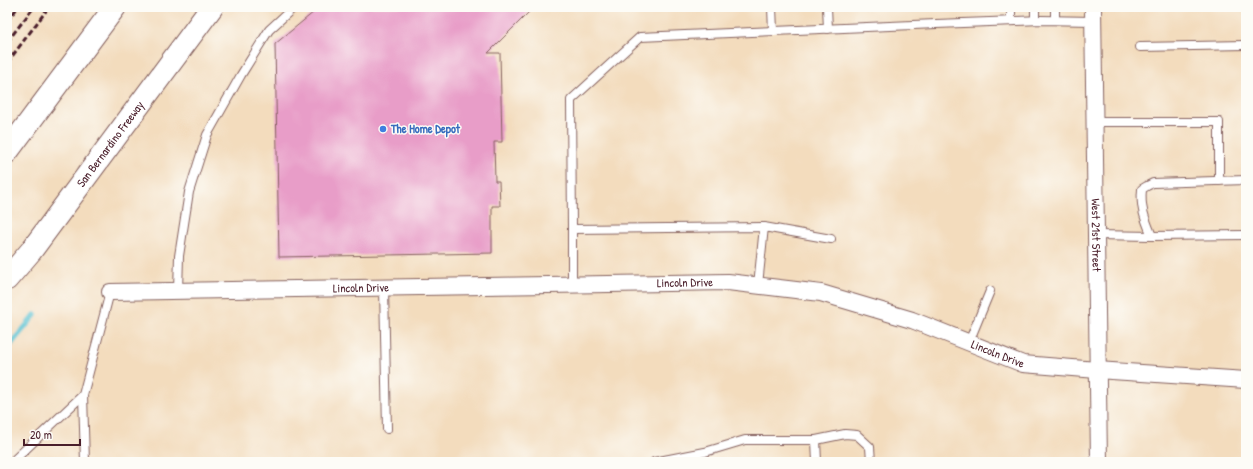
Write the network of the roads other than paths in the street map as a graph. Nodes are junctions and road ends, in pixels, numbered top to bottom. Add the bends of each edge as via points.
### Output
1 (115, 7) edge
2 (212, 7) edge
3 (294, 7) edge
4 (772, 7) edge
5 (827, 7) edge
6 (1011, 7) edge
7 (1035, 7) edge
8 (1055, 7) edge
9 (1093, 14) edge
10 (1035, 20) junction
11 (1055, 20) junction
12 (1011, 21) junction
13 (828, 29) junction
14 (773, 31) junction
15 (1246, 45) edge
16 (1140, 47) dead end
17 (1094, 122) junction
18 (7, 152) edge
19 (1246, 180) edge
20 (1220, 181) junction
21 (764, 226) junction
22 (572, 229) junction
23 (1096, 235) junction
24 (1246, 235) edge
25 (1152, 236) junction
26 (831, 239) dead end
27 (7, 279) edge
28 (572, 285) junction
29 (758, 285) junction
30 (384, 288) junction
31 (178, 291) junction
32 (990, 291) dead end
33 (110, 292) joint
34 (969, 342) junction
35 (1098, 370) junction
36 (1246, 380) edge
37 (83, 396) junction
38 (387, 429) dead end
39 (816, 440) junction
40 (12, 462) edge
41 (85, 462) edge
42 (654, 462) edge
43 (817, 462) edge
44 (871, 462) edge
45 (1099, 462) edge

1 - 18 highway
2 - 27 highway, San Bernardino Freeway via 31,251
3 - 31 lane via 269,30 207,135 189,192 179,256
4 - 14 lane
5 - 13 lane
6 - 12 lane
7 - 10 lane
8 - 11 lane
9 - 11 lane
9 - 17 street, West 21st Street
10 - 11 lane
10 - 12 lane
12 - 13 lane
13 - 14 lane
14 - 22 lane via 640,37 571,100
15 - 16 lane
17 - 20 lane via 1219,122
17 - 23 street, West 21st Street
19 - 20 lane
20 - 25 lane via 1153,183 1142,189 1144,218
21 - 22 lane
21 - 26 lane
21 - 29 lane
22 - 28 lane
23 - 25 lane
23 - 35 street, West 21st Street
24 - 25 lane
28 - 29 street, Lincoln Drive via 728,282
28 - 30 street, Lincoln Drive
29 - 34 street, Lincoln Drive via 821,293 912,320
30 - 31 street, Lincoln Drive
30 - 38 lane
31 - 33 street, Lincoln Drive
32 - 34 lane
33 - 37 lane
34 - 35 street, Lincoln Drive via 1023,364
35 - 36 street, Lincoln Drive
35 - 45 street, West 21st Street
37 - 40 lane
37 - 41 lane
39 - 42 lane via 745,440 705,452
39 - 43 lane
39 - 44 lane via 845,434 857,435 870,446

